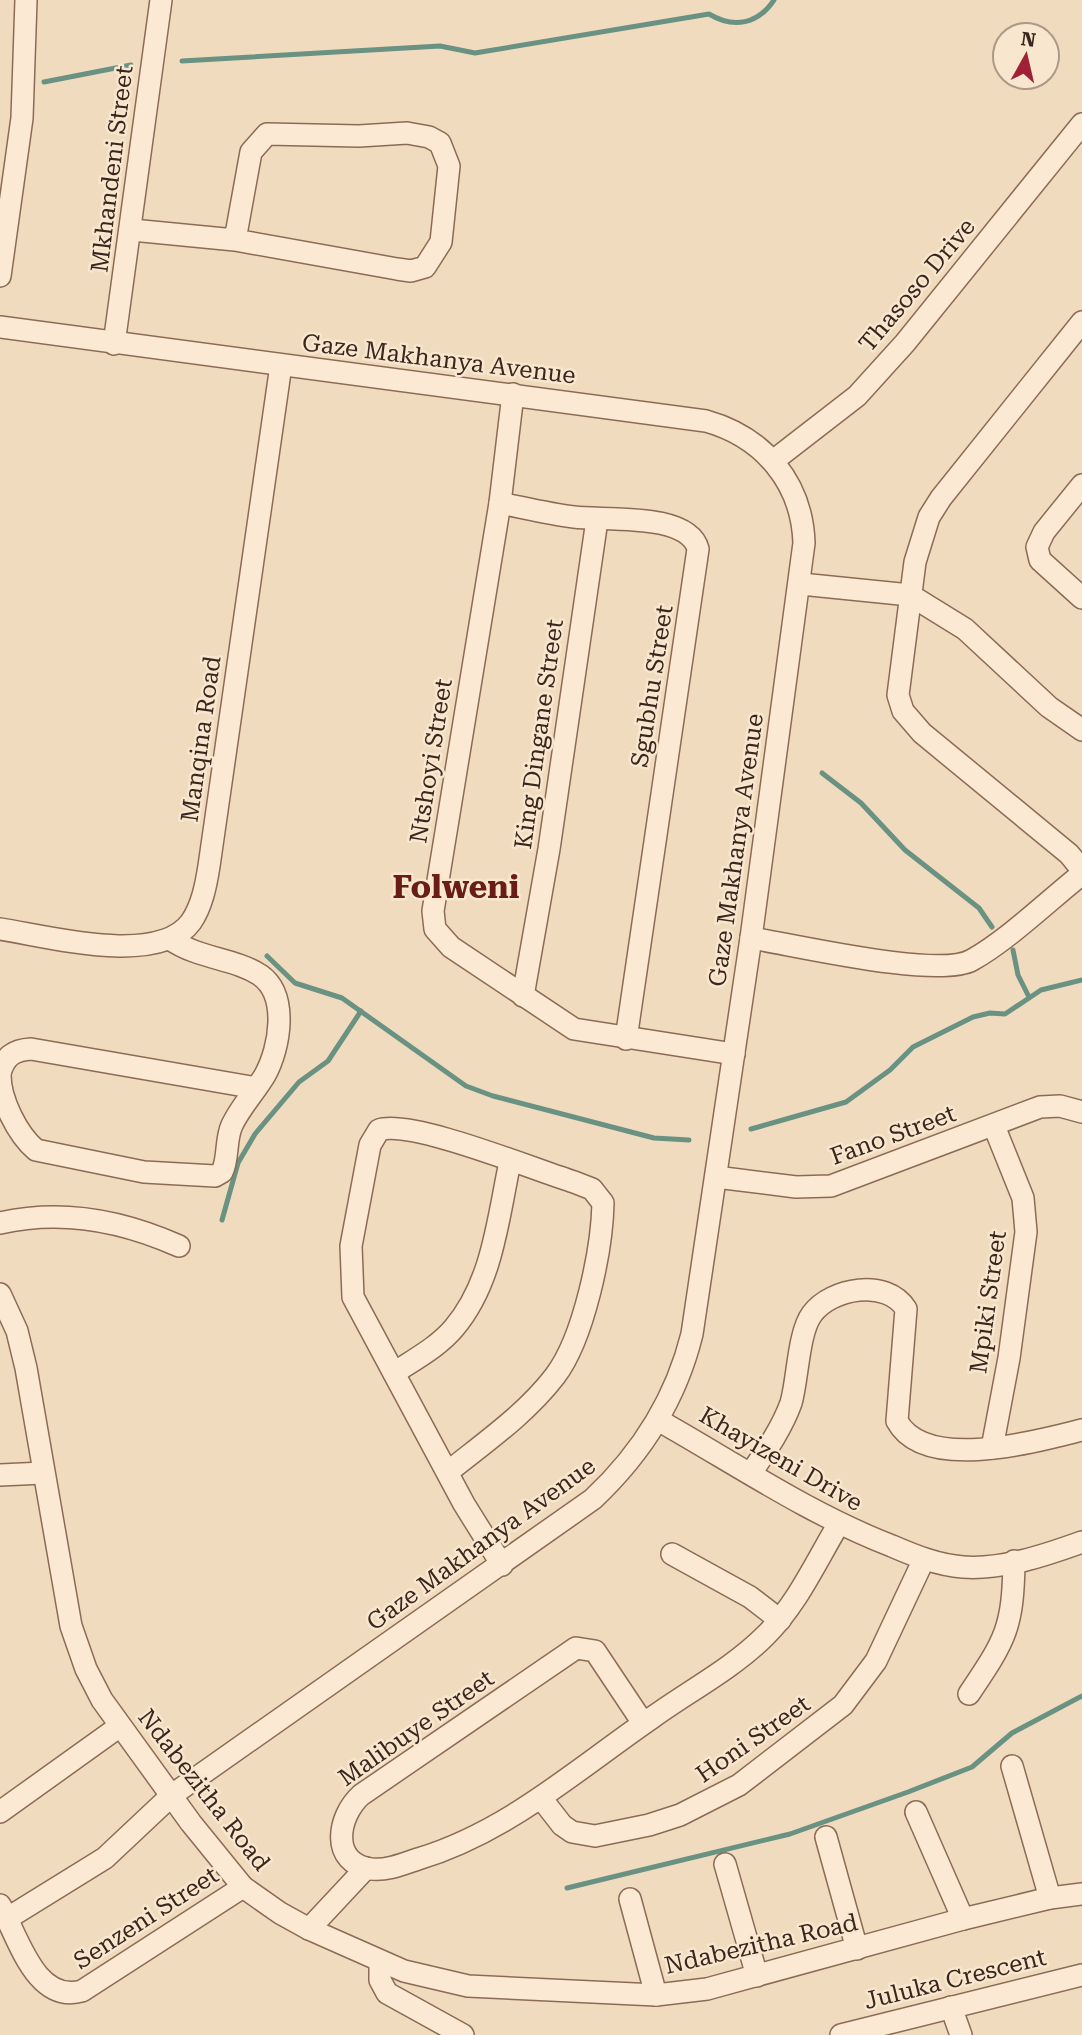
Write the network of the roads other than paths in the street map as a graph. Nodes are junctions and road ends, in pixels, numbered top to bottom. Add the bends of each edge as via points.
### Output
1 (26, 0) edge
2 (160, 0) edge
3 (1080, 130) edge
4 (132, 230) junction
5 (235, 240) junction
6 (0, 276) edge
7 (1082, 322) edge
8 (0, 327) edge
9 (114, 344) junction
10 (281, 365) junction
11 (513, 394) junction
12 (773, 461) junction
13 (1082, 485) edge
14 (500, 503) junction
15 (597, 520) junction
16 (800, 584) junction
17 (910, 595) junction
18 (1082, 598) edge
19 (1082, 730) edge
20 (1082, 872) edge
21 (0, 929) edge
22 (170, 939) junction
23 (751, 939) junction
24 (523, 996) junction
25 (626, 1039) junction
26 (734, 1054) junction
27 (0, 1083) edge
28 (256, 1087) junction
29 (1082, 1112) edge
30 (994, 1126) junction
31 (510, 1162) junction
32 (716, 1177) junction
33 (0, 1223) edge
34 (179, 1246) dead end
35 (0, 1294) edge
36 (394, 1373) junction
37 (658, 1420) junction
38 (1082, 1430) edge
39 (992, 1448) junction
40 (448, 1472) junction
41 (43, 1473) junction
42 (751, 1473) junction
43 (0, 1475) edge
44 (838, 1525) junction
45 (1082, 1542) edge
46 (672, 1554) dead end
47 (924, 1559) junction
48 (1014, 1561) junction
49 (502, 1565) junction
50 (780, 1620) junction
51 (969, 1694) dead end
52 (643, 1723) junction
53 (120, 1726) junction
54 (1012, 1766) dead end
55 (172, 1795) junction
56 (541, 1798) junction
57 (0, 1812) edge
58 (916, 1812) dead end
59 (827, 1837) dead end
60 (725, 1864) dead end
61 (366, 1868) junction
62 (243, 1887) junction
63 (1082, 1894) edge
64 (1050, 1898) junction
65 (630, 1899) dead end
66 (4, 1912) edge
67 (963, 1919) junction
68 (309, 1929) junction
69 (857, 1949) junction
70 (380, 1963) junction
71 (1082, 1975) edge
72 (757, 1976) junction
73 (656, 1996) junction
74 (951, 2007) junction
75 (463, 2035) edge
76 (841, 2035) edge
77 (961, 2035) edge

1 - 6 street via 22,118
2 - 4 street, Mkhandeni Street
3 - 12 street, Thasoso Drive via 865,387
4 - 5 street
4 - 9 street, Mkhandeni Street
5 - 5 street via 419,270 431,261 441,242 449,166 446,150 435,139 407,133 267,134 251,152
7 - 17 street via 941,498 921,538
8 - 9 street, Gaze Makhanya Avenue
9 - 10 street, Gaze Makhanya Avenue
10 - 11 street, Gaze Makhanya Avenue
10 - 22 street, Manqina Road via 206,884 191,922
11 - 12 street, Gaze Makhanya Avenue via 706,421 745,436
11 - 14 street, Ntshoyi Street
12 - 16 street, Gaze Makhanya Avenue via 792,487 803,523
13 - 18 street via 1037,547 1040,560
14 - 15 street, Sgubhu Street
14 - 24 street, Ntshoyi Street via 433,920 451,947
15 - 24 street, King Dingane Street
15 - 25 street, Sgubhu Street via 646,521 682,532 696,544 699,558
16 - 17 street
16 - 23 street, Gaze Makhanya Avenue
17 - 19 street via 965,629 1049,707
17 - 20 street via 898,695 902,711 922,733 1069,854
20 - 23 street via 984,951 959,965 929,966
21 - 22 street via 121,946
22 - 28 street via 196,955 256,973 272,986 279,1012 275,1049
23 - 26 street, Gaze Makhanya Avenue
24 - 25 street, Ntshoyi Street via 574,1029
25 - 26 street, Ntshoyi Street
26 - 32 street, Gaze Makhanya Avenue
27 - 28 street via 3,1063 13,1052 31,1049
27 - 28 street via 23,1136 36,1150 144,1172 215,1176 225,1167 233,1123
29 - 30 street, Fano Street via 1040,1107
30 - 32 street, Fano Street via 831,1186 796,1187
30 - 39 street, Mpiki Street via 1023,1198 1026,1232
31 - 36 street via 481,1285 454,1328
31 - 36 street via 418,1130 389,1127 373,1136 354,1223 351,1284 360,1314
31 - 40 street via 599,1195 603,1203 600,1235 583,1309 563,1364 533,1400
32 - 37 street, Gaze Makhanya Avenue via 692,1334 677,1383
33 - 34 street via 68,1218 102,1221 136,1228
35 - 41 street, Ndabezitha Road via 22,1347
36 - 40 street
37 - 42 street, Khayizeni Drive
37 - 49 street, Gaze Makhanya Avenue via 618,1476
38 - 39 street
39 - 42 street via 934,1445 916,1440 901,1428 897,1410 906,1309 892,1295 870,1290 830,1298 810,1317 790,1403
40 - 49 street
41 - 43 street
41 - 53 street, Ndabezitha Road via 71,1626 86,1669
42 - 44 street, Khayizeni Drive
44 - 47 street, Khayizeni Drive
44 - 50 street
45 - 48 street, Khayizeni Drive
46 - 50 street via 750,1597
47 - 48 street, Khayizeni Drive via 963,1567
47 - 56 street, Honi Street via 876,1661 843,1705 740,1785 680,1815 595,1836 572,1832
48 - 51 street via 1010,1622
49 - 55 street, Gaze Makhanya Avenue
50 - 52 street via 757,1644
52 - 56 street
52 - 61 street, Malibuye Street via 595,1651 576,1648 350,1805 343,1818 344,1848
53 - 55 street, Ndabezitha Road
53 - 57 street
54 - 64 street
55 - 62 street, Ndabezitha Road
55 - 66 street, Gaze Makhanya Avenue via 105,1858
56 - 61 street via 460,1846 389,1868
58 - 67 street
59 - 69 street
60 - 72 street
61 - 68 street
62 - 66 street, Senzeni Street via 73,1994 56,1992 34,1970
62 - 68 street, Ndabezitha Road
63 - 64 street, Ndabezitha Road
64 - 67 street, Ndabezitha Road
65 - 73 street
67 - 69 street, Ndabezitha Road
68 - 70 street, Ndabezitha Road
69 - 72 street, Ndabezitha Road
70 - 73 street, Ndabezitha Road via 468,1986
70 - 75 street via 380,1980 387,1993
71 - 74 street, Juluka Crescent
72 - 73 street, Ndabezitha Road
74 - 76 street, Juluka Crescent
74 - 77 street

